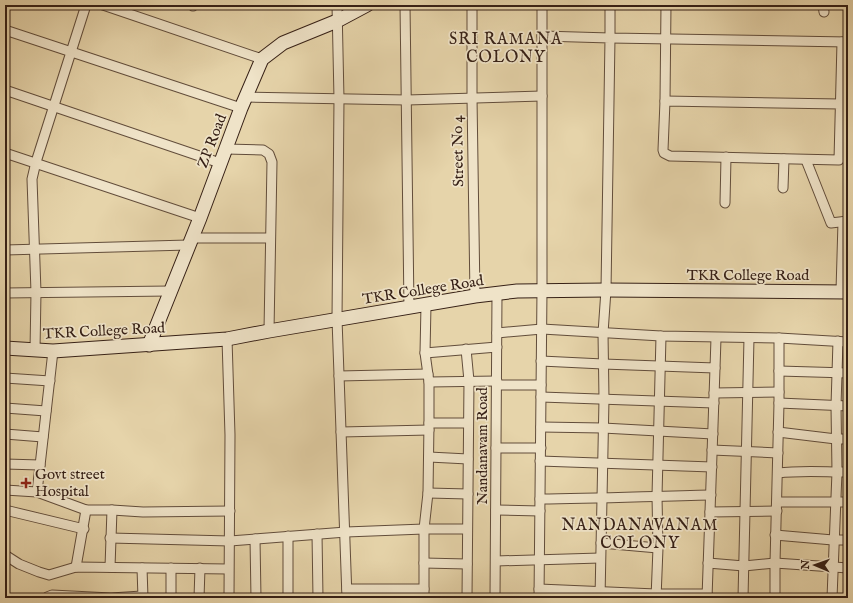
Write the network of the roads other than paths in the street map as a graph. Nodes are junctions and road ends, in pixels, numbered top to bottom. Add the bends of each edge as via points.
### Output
1 (86, 5) edge
2 (103, 5) edge
3 (337, 5) edge
4 (368, 5) edge
5 (405, 5) edge
6 (472, 5) edge
7 (542, 5) edge
8 (610, 5) edge
9 (666, 5) edge
10 (337, 21) junction
11 (5, 30) edge
12 (542, 36) junction
13 (610, 38) junction
14 (666, 38) junction
15 (845, 42) edge
16 (72, 51) junction
17 (262, 59) junction
18 (5, 90) edge
19 (542, 96) junction
20 (472, 98) junction
21 (339, 99) junction
22 (406, 100) junction
23 (665, 101) junction
24 (844, 101) edge
25 (244, 102) junction
26 (54, 107) junction
27 (226, 149) junction
28 (5, 153) edge
29 (726, 157) junction
30 (784, 159) junction
31 (806, 160) junction
32 (36, 162) junction
33 (220, 163) junction
34 (784, 188) dead end
35 (725, 203) dead end
36 (200, 218) junction
37 (845, 221) edge
38 (270, 238) junction
39 (190, 241) junction
40 (35, 249) junction
41 (5, 250) edge
42 (542, 290) junction
43 (606, 290) junction
44 (170, 291) junction
45 (36, 292) junction
46 (844, 292) edge
47 (5, 293) edge
48 (497, 294) junction
49 (475, 296) junction
50 (426, 305) junction
51 (409, 308) junction
52 (337, 320) junction
53 (542, 329) junction
54 (269, 331) junction
55 (603, 332) junction
56 (497, 333) junction
57 (661, 336) junction
58 (716, 338) junction
59 (749, 338) junction
60 (779, 338) junction
61 (227, 339) junction
62 (838, 341) junction
63 (848, 342) edge
64 (149, 345) junction
65 (497, 347) junction
66 (5, 348) edge
67 (466, 349) junction
68 (35, 350) junction
69 (53, 351) junction
70 (425, 354) junction
71 (541, 361) junction
72 (603, 364) junction
73 (660, 366) junction
74 (715, 368) junction
75 (779, 371) junction
76 (837, 373) junction
77 (848, 373) edge
78 (339, 376) junction
79 (5, 378) edge
80 (428, 378) junction
81 (50, 380) junction
82 (469, 381) junction
83 (497, 383) junction
84 (541, 384) junction
85 (779, 392) junction
86 (714, 393) junction
87 (748, 394) junction
88 (541, 397) junction
89 (604, 399) junction
90 (659, 400) junction
91 (714, 403) junction
92 (779, 403) junction
93 (836, 406) junction
94 (848, 406) edge
95 (5, 408) edge
96 (46, 411) junction
97 (468, 423) junction
98 (429, 426) junction
99 (541, 427) junction
100 (603, 428) junction
101 (658, 430) junction
102 (341, 432) junction
103 (778, 432) junction
104 (5, 434) edge
105 (713, 434) junction
106 (43, 437) junction
107 (836, 439) junction
108 (848, 439) edge
109 (496, 448) junction
110 (541, 448) junction
111 (712, 450) junction
112 (746, 451) junction
113 (778, 453) junction
114 (429, 457) junction
115 (468, 459) junction
116 (540, 461) junction
117 (5, 464) edge
118 (602, 464) junction
119 (40, 465) junction
120 (658, 465) junction
121 (712, 467) junction
122 (837, 472) junction
123 (848, 472) edge
124 (778, 473) junction
125 (5, 490) edge
126 (38, 492) junction
127 (428, 493) junction
128 (468, 494) junction
129 (710, 495) junction
130 (657, 496) junction
131 (540, 498) junction
132 (601, 498) junction
133 (835, 501) junction
134 (848, 502) edge
135 (777, 507) junction
136 (5, 510) edge
137 (86, 510) junction
138 (112, 510) junction
139 (496, 510) junction
140 (230, 511) junction
141 (540, 511) junction
142 (745, 511) junction
143 (710, 512) junction
144 (84, 529) junction
145 (424, 529) junction
146 (467, 529) junction
147 (346, 532) junction
148 (318, 534) junction
149 (288, 536) junction
150 (776, 536) junction
151 (110, 538) junction
152 (255, 539) junction
153 (833, 540) junction
154 (848, 540) edge
155 (230, 541) junction
156 (601, 543) junction
157 (658, 548) junction
158 (5, 555) edge
159 (600, 558) junction
160 (540, 560) junction
161 (496, 561) junction
162 (424, 563) junction
163 (775, 563) junction
164 (467, 564) junction
165 (708, 564) junction
166 (744, 566) junction
167 (76, 567) junction
168 (110, 567) junction
169 (834, 567) junction
170 (142, 568) junction
171 (171, 568) junction
172 (200, 568) junction
173 (848, 568) edge
174 (228, 569) junction
175 (347, 593) edge
176 (424, 593) edge
177 (539, 594) edge
178 (600, 595) edge
179 (656, 596) edge
180 (707, 596) edge
181 (47, 597) edge
182 (142, 597) edge
183 (110, 598) edge
184 (171, 598) edge
185 (199, 598) edge
186 (229, 598) edge
187 (256, 598) edge
188 (288, 598) edge
189 (318, 598) edge
190 (467, 598) edge
191 (496, 598) edge
192 (743, 598) edge
193 (775, 598) edge
194 (832, 598) edge

1 - 16 street
2 - 17 street
3 - 10 street
4 - 10 street, ZP Road
5 - 22 street
6 - 20 street, Street No 4
7 - 12 street
8 - 13 street
9 - 14 street
10 - 17 street, ZP Road via 283,43
10 - 21 street
11 - 16 street
12 - 13 street
12 - 19 street
13 - 14 street
13 - 43 street
14 - 15 street
14 - 23 street
15 - 24 street
16 - 25 street
16 - 26 street
17 - 25 street, ZP Road
18 - 26 street
19 - 20 street
19 - 42 street
20 - 22 street
20 - 49 street, Street No 4
21 - 22 street
21 - 25 street
21 - 52 street
22 - 51 street
23 - 24 street
23 - 29 street via 664,153 670,156
24 - 31 street via 839,160
25 - 27 street, ZP Road
26 - 32 street
26 - 33 street
27 - 33 street, ZP Road
27 - 38 street via 263,150 269,154 272,162
28 - 32 street
29 - 30 street
29 - 35 street
30 - 31 street
30 - 34 street
31 - 37 street via 831,223
32 - 36 street
32 - 40 street via 32,179
33 - 36 street, ZP Road
36 - 39 street, ZP Road
37 - 46 street
38 - 39 street
38 - 54 street
39 - 40 street
39 - 44 street, ZP Road
40 - 41 street
40 - 45 street
42 - 43 street, TKR College Road
42 - 48 street, TKR College Road
42 - 53 street
43 - 46 street, TKR College Road
43 - 55 street
44 - 45 street
44 - 64 street, ZP Road
45 - 47 street
45 - 68 street
48 - 49 street, TKR College Road
48 - 56 street, Nandanavam Road
49 - 50 street, TKR College Road
50 - 51 street, TKR College Road
50 - 70 street
51 - 52 street, TKR College Road
52 - 54 street, TKR College Road
52 - 78 street
53 - 55 street
53 - 56 street
53 - 71 street
54 - 61 street, TKR College Road
55 - 57 street
55 - 72 street
56 - 65 street, Nandanavam Road
57 - 58 street
57 - 73 street
58 - 59 street
58 - 74 street
59 - 60 street
59 - 87 street
60 - 62 street
60 - 75 street
61 - 64 street, TKR College Road
61 - 140 street
62 - 63 street
62 - 76 street
64 - 69 street, TKR College Road
65 - 67 street
65 - 83 street, Nandanavam Road
66 - 68 street, TKR College Road
67 - 70 street
67 - 82 street
68 - 69 street, TKR College Road
69 - 81 street
70 - 80 street
71 - 72 street
71 - 84 street
72 - 73 street
72 - 89 street
73 - 74 street
73 - 90 street
74 - 86 street
75 - 76 street
75 - 85 street
76 - 77 street
76 - 93 street
78 - 80 street
78 - 102 street
79 - 81 street
80 - 82 street
80 - 98 street
81 - 96 street
82 - 83 street
82 - 97 street
83 - 84 street
83 - 109 street, Nandanavam Road
84 - 88 street
85 - 87 street
85 - 92 street
86 - 87 street
86 - 91 street
87 - 112 street
88 - 89 street
88 - 99 street
89 - 90 street
89 - 100 street
90 - 91 street
90 - 101 street
91 - 105 street
92 - 93 street
92 - 103 street
93 - 94 street
93 - 107 street
95 - 96 street
96 - 106 street
97 - 98 street
97 - 115 street
98 - 102 street
98 - 114 street
99 - 100 street
99 - 110 street
100 - 101 street
100 - 118 street
101 - 105 street
101 - 120 street
102 - 147 street
103 - 107 street
103 - 113 street
104 - 106 street
105 - 111 street
106 - 119 street
107 - 108 street
107 - 122 street
109 - 110 street
109 - 139 street, Nandanavam Road
110 - 116 street
111 - 112 street
111 - 121 street
112 - 113 street
112 - 142 street
113 - 124 street
114 - 115 street
114 - 127 street
115 - 128 street
116 - 118 street
116 - 131 street
117 - 119 street
118 - 120 street
118 - 132 street
119 - 126 street
120 - 121 street
120 - 130 street
121 - 129 street
122 - 123 street
122 - 124 street
122 - 133 street
124 - 135 street
125 - 126 street
126 - 137 street
127 - 128 street
127 - 145 street
128 - 146 street
129 - 130 street
129 - 143 street
130 - 132 street
130 - 157 street
131 - 132 street
131 - 141 street
132 - 156 street
133 - 134 street
133 - 135 street
133 - 153 street
135 - 142 street
135 - 150 street
136 - 144 street
137 - 138 street
137 - 144 street
138 - 140 street
138 - 151 street
139 - 141 street
139 - 161 street, Nandanavam Road
140 - 155 street
141 - 160 street
142 - 143 street
142 - 166 street
143 - 165 street
144 - 167 street
145 - 146 street
145 - 147 street
145 - 162 street
146 - 164 street
147 - 148 street
147 - 175 street
148 - 149 street
148 - 189 street
149 - 152 street
149 - 188 street
150 - 153 street
150 - 163 street
151 - 155 street
151 - 168 street
152 - 155 street
152 - 187 street
153 - 154 street
153 - 169 street
155 - 174 street
156 - 157 street
156 - 159 street
157 - 179 street
158 - 167 street via 49,575
159 - 160 street
159 - 178 street
160 - 161 street
160 - 177 street
161 - 191 street, Nandanavam Road
162 - 164 street
162 - 176 street
163 - 166 street
163 - 169 street
163 - 193 street
164 - 190 street
165 - 166 street
165 - 180 street
166 - 192 street
167 - 168 street
168 - 170 street
169 - 173 street
169 - 194 street
170 - 171 street
170 - 182 street
171 - 172 street
171 - 184 street
172 - 174 street
172 - 185 street
174 - 186 street
175 - 176 street
177 - 178 street
178 - 179 street
179 - 180 street
181 - 183 street via 52,595
182 - 183 street

